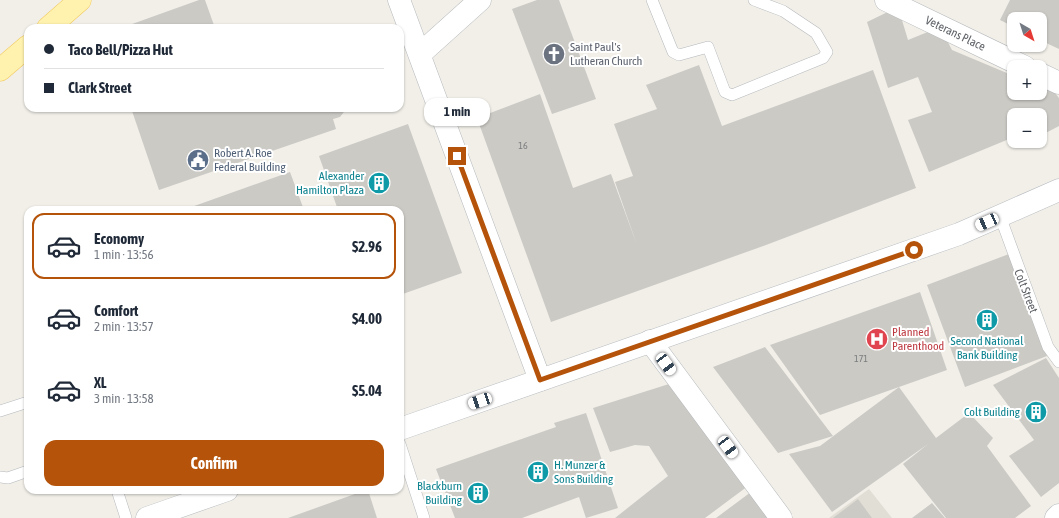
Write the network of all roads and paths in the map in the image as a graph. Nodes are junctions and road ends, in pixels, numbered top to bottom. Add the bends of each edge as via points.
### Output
1 (399, 0) edge
2 (480, 0) edge
3 (652, 0) edge
4 (754, 0) edge
5 (787, 0) edge
6 (886, 0) edge
7 (78, 1) edge
8 (783, 11) junction
9 (52, 24) edge
10 (24, 49) edge
11 (420, 54) junction
12 (1010, 60) edge
13 (0, 70) edge
14 (1047, 78) edge
15 (1059, 84) edge
16 (1059, 190) edge
17 (1000, 216) junction
18 (650, 341) junction
19 (1059, 362) edge
20 (540, 380) junction
21 (24, 403) edge
22 (0, 411) edge
23 (404, 428) edge
24 (404, 456) edge
25 (24, 472) edge
26 (0, 477) edge
27 (118, 494) edge
28 (216, 494) edge
29 (1059, 516) edge
30 (126, 518) edge
31 (147, 518) edge
32 (424, 518) edge
33 (781, 518) edge
34 (1056, 518) edge

1 - 11 street
2 - 11 street
3 - 8 lane via 673,52 680,55 708,47 725,92 732,95 826,55 827,52 816,33
4 - 8 lane
5 - 8 lane
6 - 12 street, Veterans Place
7 - 9 main road
10 - 13 main road
11 - 20 street
14 - 15 street
16 - 17 street
17 - 18 street via 959,234
17 - 19 lane, Colt Street via 1048,347
18 - 20 street
18 - 33 street
20 - 23 street
21 - 22 lane
24 - 32 lane
25 - 26 lane via 8,478
27 - 30 lane
28 - 31 street
29 - 34 street

